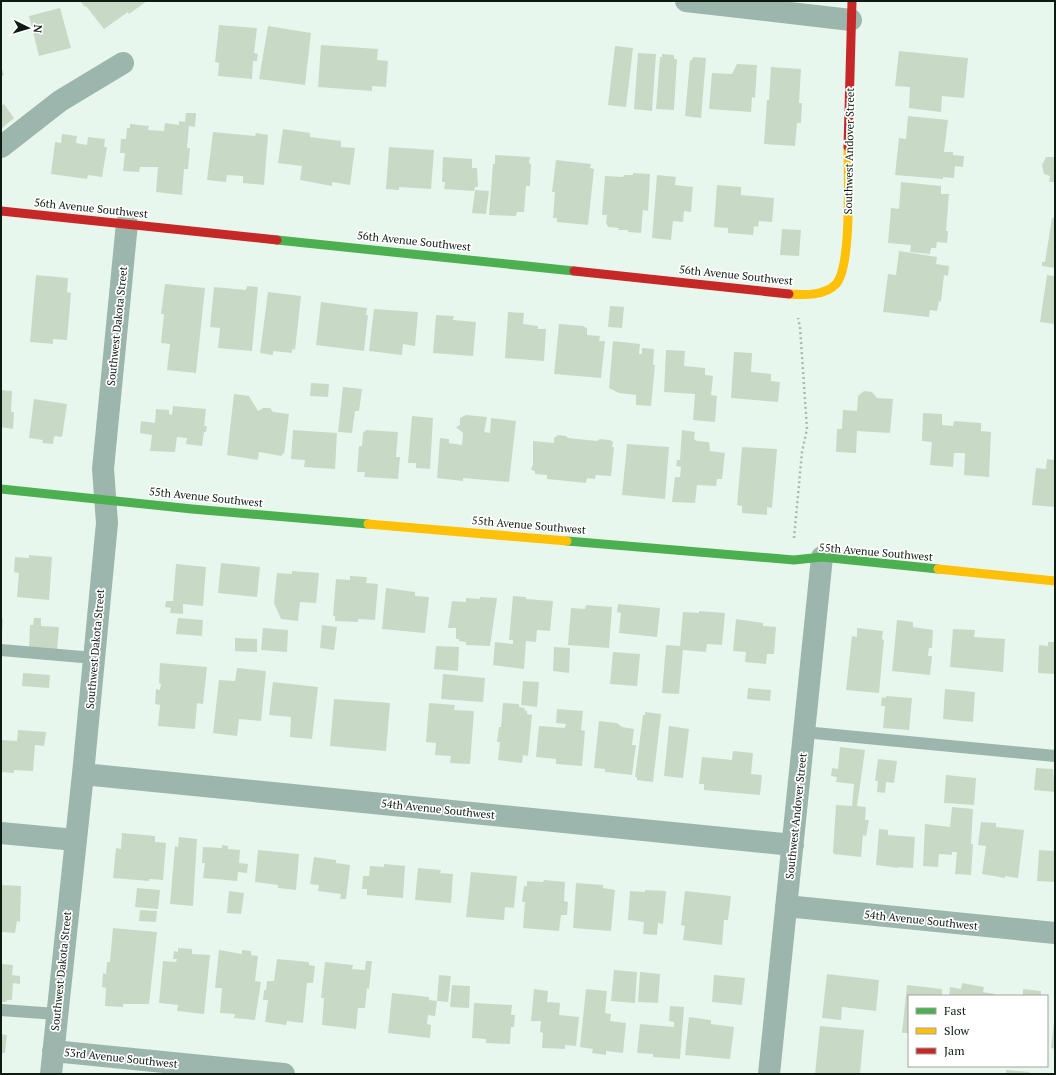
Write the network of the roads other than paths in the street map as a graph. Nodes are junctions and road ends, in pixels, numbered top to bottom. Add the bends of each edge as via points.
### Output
1 (686, 1) edge
2 (852, 10) edge
3 (123, 63) dead end
4 (1, 147) edge
5 (1, 211) edge
6 (127, 223) junction
7 (824, 292) joint
8 (1, 489) edge
9 (104, 500) junction
10 (822, 557) junction
11 (1055, 581) edge
12 (1, 650) edge
13 (94, 658) junction
14 (804, 732) junction
15 (1055, 756) edge
16 (83, 774) junction
17 (1, 833) edge
18 (75, 840) junction
19 (793, 845) junction
20 (786, 906) junction
21 (1055, 933) edge
22 (1, 1010) edge
23 (57, 1014) junction
24 (53, 1051) junction
25 (51, 1074) edge
26 (284, 1074) edge
27 (770, 1074) edge

1 - 2 street
2 - 7 street, Southwest Andover Street via 846,251 836,284
3 - 4 street via 60,101
5 - 6 street, 56th Avenue Southwest
6 - 7 street, 56th Avenue Southwest via 809,295
6 - 9 street, Southwest Dakota Street via 103,469
8 - 9 street, 55th Avenue Southwest
9 - 10 street, 55th Avenue Southwest via 794,560
9 - 13 street, Southwest Dakota Street via 106,523
10 - 11 street, 55th Avenue Southwest
10 - 14 street, Southwest Andover Street
12 - 13 lane
13 - 16 street, Southwest Dakota Street
14 - 15 lane
14 - 19 street, Southwest Andover Street
16 - 18 street, Southwest Dakota Street
16 - 19 street, 54th Avenue Southwest
17 - 18 street
18 - 23 street, Southwest Dakota Street
19 - 20 street, Southwest Andover Street
20 - 21 street, 54th Avenue Southwest
20 - 27 street, Southwest Andover Street
22 - 23 lane
23 - 24 street, Southwest Dakota Street
24 - 25 street, Southwest Dakota Street
24 - 26 street, 53rd Avenue Southwest

